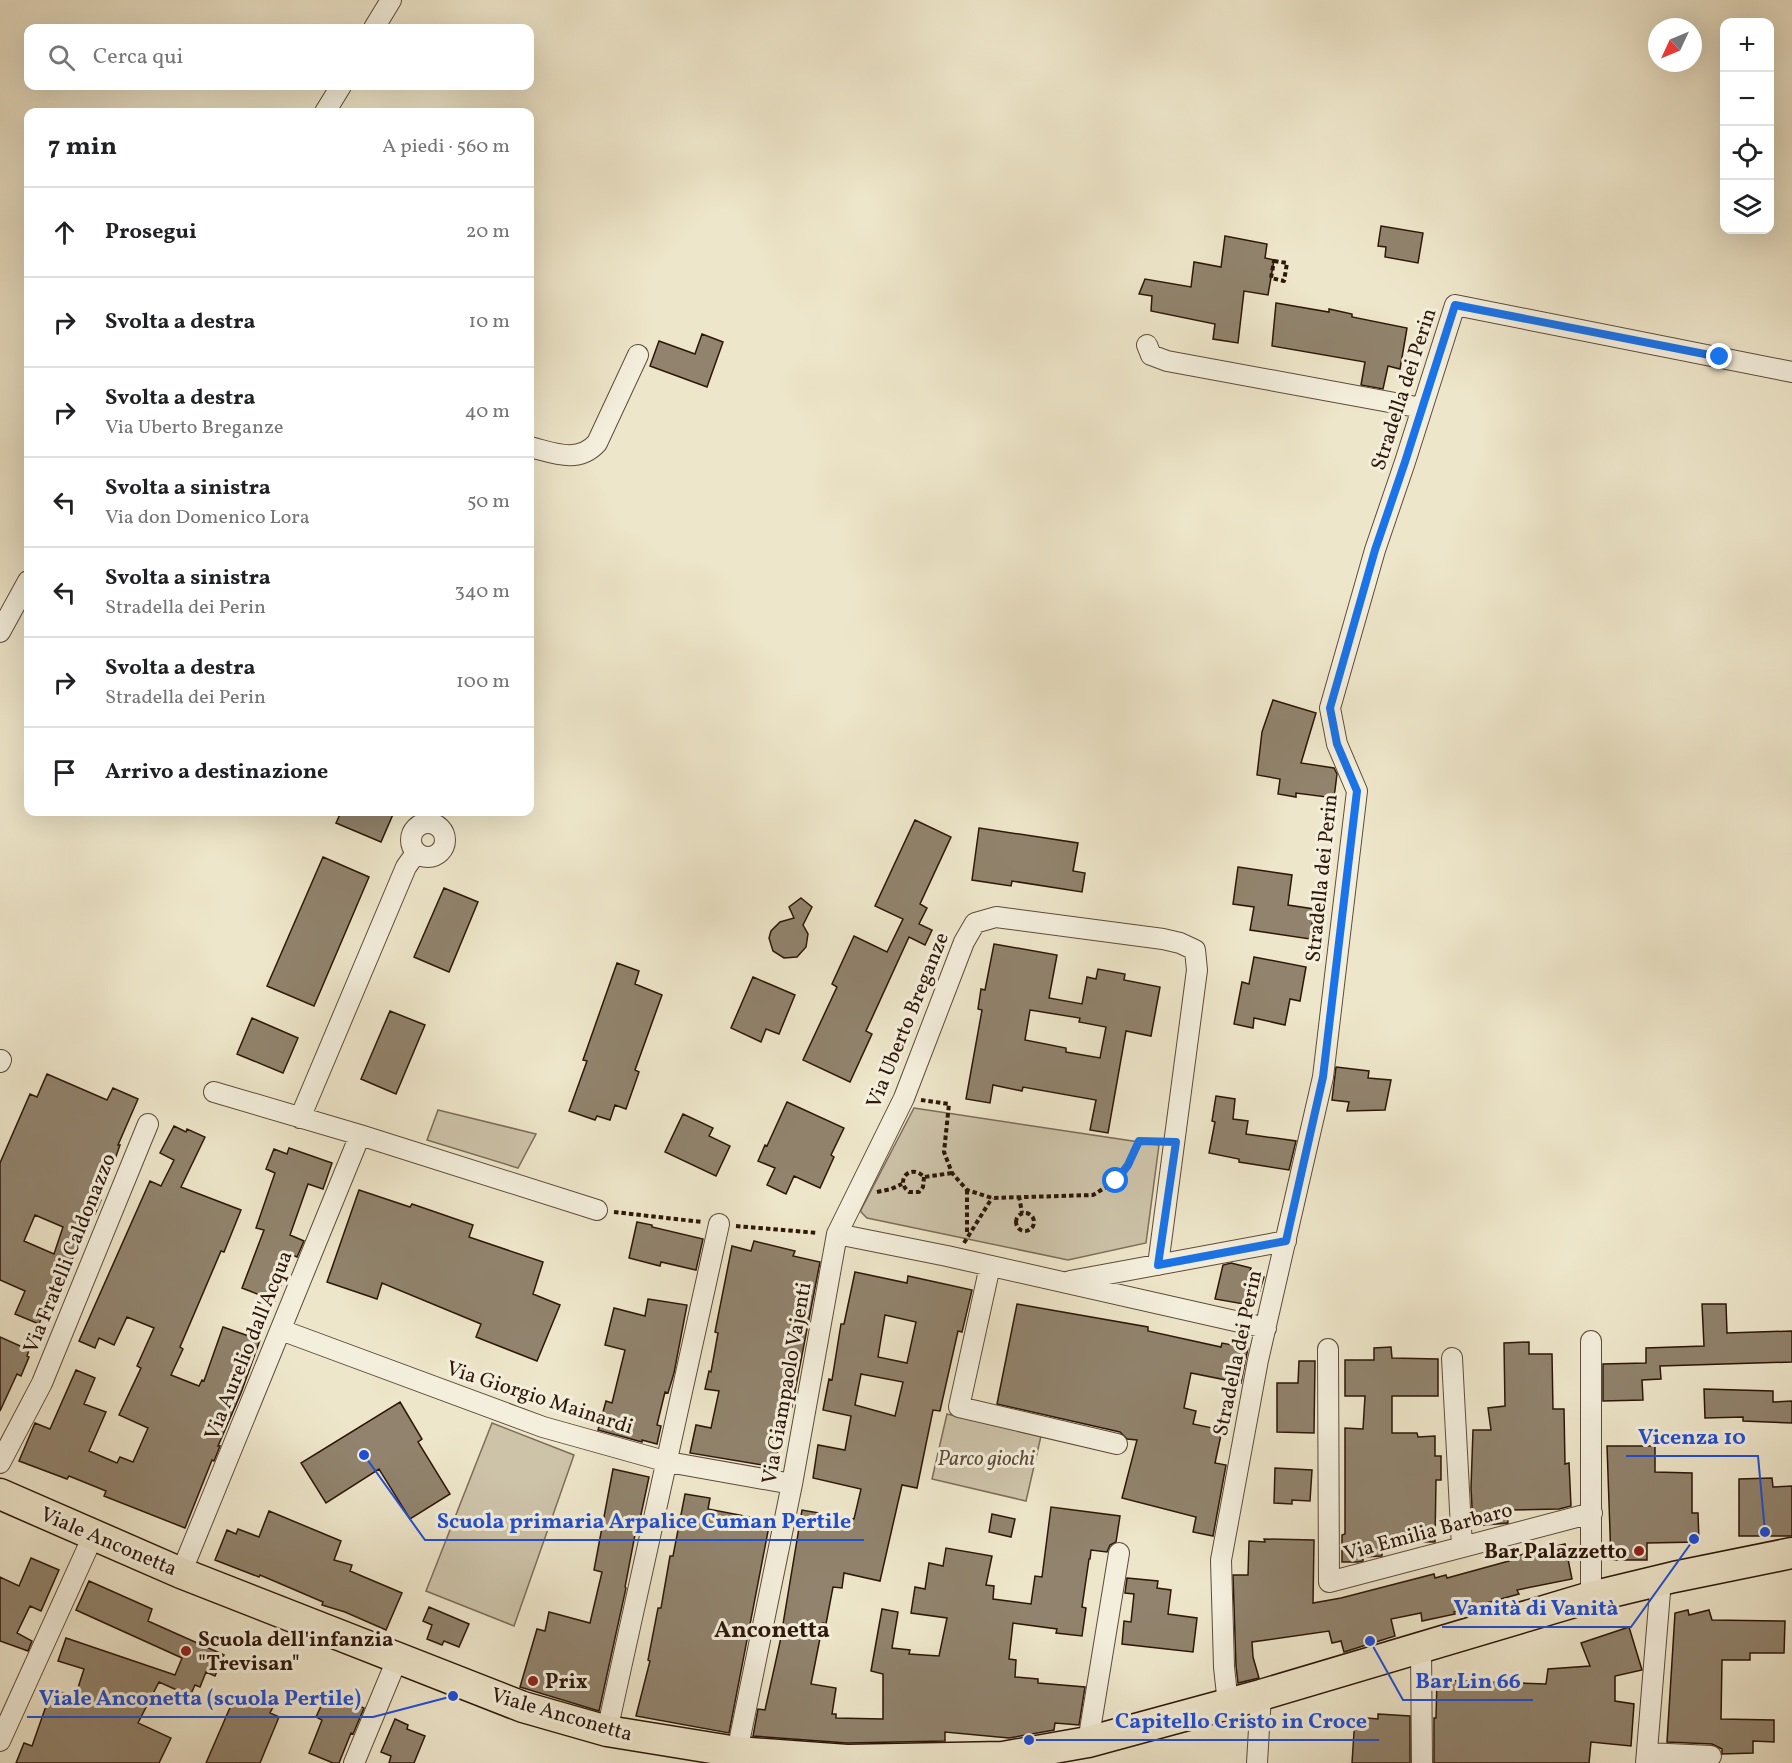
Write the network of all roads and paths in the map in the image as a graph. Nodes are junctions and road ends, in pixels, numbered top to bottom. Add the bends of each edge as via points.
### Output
1 (391, 0) edge
2 (376, 24) edge
3 (339, 90) edge
4 (327, 108) edge
5 (1284, 281) joint
6 (1147, 345) dead end
7 (638, 355) dead end
8 (1792, 372) edge
9 (1422, 408) junction
10 (534, 448) edge
11 (24, 588) edge
12 (0, 632) edge
13 (417, 853) dead end
14 (214, 1092) dead end
15 (904, 1098) junction
16 (300, 1118) junction
17 (148, 1124) dead end
18 (360, 1136) junction
19 (1176, 1142) junction
20 (952, 1173) junction
21 (924, 1177) junction
22 (967, 1190) junction
23 (1019, 1196) junction
24 (992, 1198) junction
25 (597, 1210) dead end
26 (1023, 1213) junction
27 (720, 1224) dead end
28 (837, 1234) junction
29 (968, 1236) junction
30 (1286, 1241) junction
31 (947, 1256) junction
32 (1158, 1265) junction
33 (990, 1266) junction
34 (1064, 1282) junction
35 (1266, 1328) junction
36 (281, 1330) junction
37 (1591, 1341) dead end
38 (1328, 1349) dead end
39 (1452, 1358) dead end
40 (1117, 1444) dead end
41 (668, 1462) junction
42 (0, 1463) edge
43 (792, 1484) junction
44 (0, 1494) edge
45 (1592, 1513) junction
46 (93, 1536) junction
47 (1462, 1547) junction
48 (1119, 1553) dead end
49 (1792, 1553) edge
50 (181, 1573) junction
51 (1661, 1580) junction
52 (1591, 1597) junction
53 (1421, 1648) junction
54 (398, 1657) junction
55 (1261, 1695) junction
56 (1228, 1704) junction
57 (607, 1731) junction
58 (0, 1740) edge
59 (1088, 1742) junction
60 (737, 1752) junction
61 (1711, 1756) dead end
62 (1647, 1758) edge
63 (1003, 1760) edge
64 (847, 1762) edge
65 (354, 1763) edge
66 (1257, 1763) edge
67 (1422, 1763) edge

1 - 2 street
3 - 4 street
5 - 5 path via 1271,278 1274,261 1287,263
6 - 9 street via 1150,355 1167,361
7 - 10 street via 590,451 575,457
8 - 9 street, Stradella dei Perin via 1455,305
9 - 30 street, Stradella dei Perin via 1375,550 1330,708 1337,744 1357,791 1323,1077
11 - 12 street
13 - 16 street via 406,867
14 - 16 street
15 - 19 street, Via Uberto Breganze via 964,942 975,923 996,917 1163,939 1195,950 1197,970
15 - 20 path via 949,1104 944,1152
15 - 28 street, Via Uberto Breganze
16 - 18 street
17 - 42 street, Via Fratelli Caldonazzo via 42,1383
18 - 25 street
18 - 36 street, Via Aurelio dall'Acqua
19 - 23 path via 1139,1141 1116,1181 1093,1195
19 - 32 street, Via Uberto Breganze
20 - 21 path
20 - 22 path
21 - 21 path via 920,1192 904,1189 903,1177 907,1172 913,1170
22 - 24 path
22 - 29 path
23 - 24 path
23 - 26 path
24 - 29 path
26 - 26 path via 1031,1215 1034,1223 1025,1232 1016,1223
27 - 41 street
28 - 31 street
28 - 43 street, Via Giampaolo Vajenti
29 - 31 path via 963,1245 950,1243
30 - 32 street
30 - 35 street, Stradella dei Perin
31 - 33 street
32 - 34 street
33 - 34 street
33 - 40 street via 959,1407
34 - 35 street
35 - 56 street, Stradella dei Perin via 1221,1560
36 - 41 street, Via Giorgio Mainardi via 543,1427
36 - 50 street, Via Aurelio dall'Acqua
37 - 45 street
38 - 47 street, Via Emilia Barbaro via 1329,1582
39 - 47 street
41 - 43 street, Via Giorgio Mainardi
41 - 57 street
43 - 60 street, Via Giampaolo Vajenti
44 - 46 main road, Viale Anconetta
45 - 47 street, Via Emilia Barbaro
45 - 52 street
46 - 50 main road, Viale Anconetta
46 - 58 street
48 - 59 street
49 - 51 main road, Viale Anconetta
50 - 54 main road, Viale Anconetta
51 - 52 main road, Viale Anconetta
51 - 62 street
52 - 53 main road, Viale Anconetta
53 - 55 main road, Viale Anconetta
53 - 67 street
54 - 57 main road, Viale Anconetta via 523,1707
54 - 65 street
55 - 56 main road, Viale Anconetta
55 - 66 street
56 - 59 main road, Viale Anconetta
57 - 60 main road, Viale Anconetta
59 - 63 main road, Viale Anconetta
60 - 64 main road, Viale Anconetta
61 - 62 street
63 - 64 main road, Viale Anconetta

